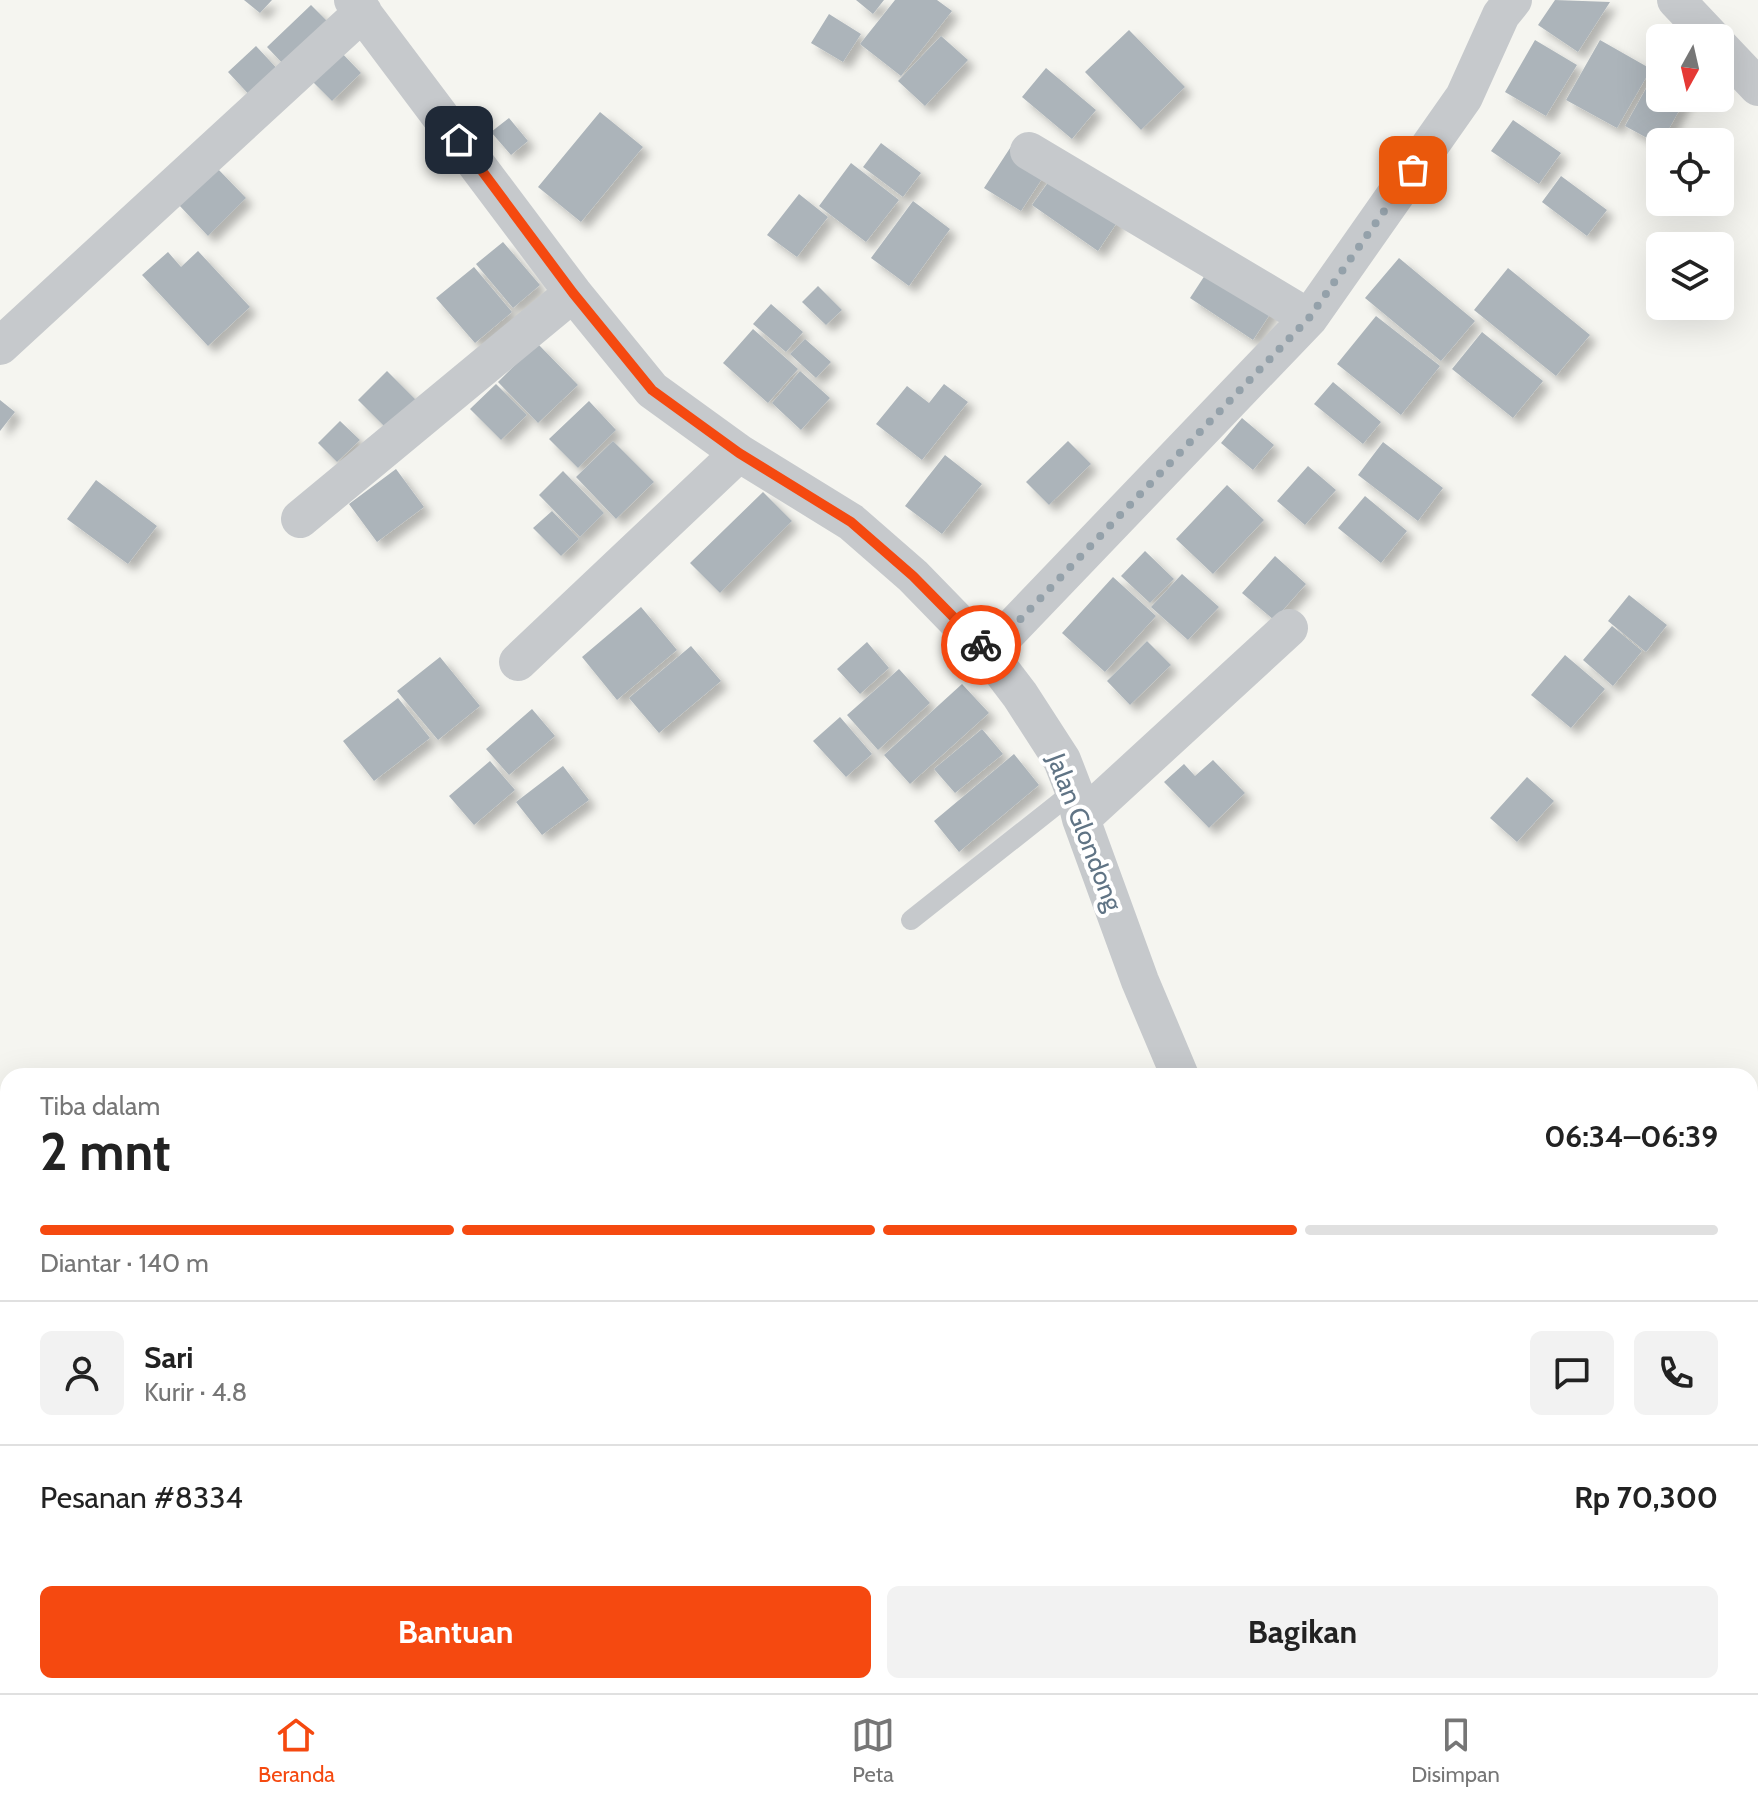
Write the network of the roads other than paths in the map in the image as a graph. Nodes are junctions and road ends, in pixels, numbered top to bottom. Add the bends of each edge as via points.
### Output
1 (1513, 0) edge
2 (1676, 0) edge
3 (358, 6) edge
4 (1699, 24) edge
5 (1734, 62) edge
6 (1758, 87) edge
7 (1029, 151) dead end
8 (573, 293) junction
9 (1309, 318) junction
10 (0, 346) edge
11 (739, 453) junction
12 (300, 519) dead end
13 (1289, 628) dead end
14 (988, 653) junction
15 (518, 662) dead end
16 (1077, 805) junction
17 (911, 920) dead end
18 (1177, 1068) edge

1 - 9 street via 1464,97
2 - 4 street
3 - 8 street, Jalan Glondong
3 - 10 street
5 - 6 street
7 - 9 street
8 - 11 street, Jalan Glondong via 652,390
8 - 12 street
9 - 14 street
11 - 14 street, Jalan Glondong via 851,522
11 - 15 street
13 - 16 street
14 - 16 street, Jalan Glondong via 1062,760
16 - 17 lane
16 - 18 street, Jalan Glondong

